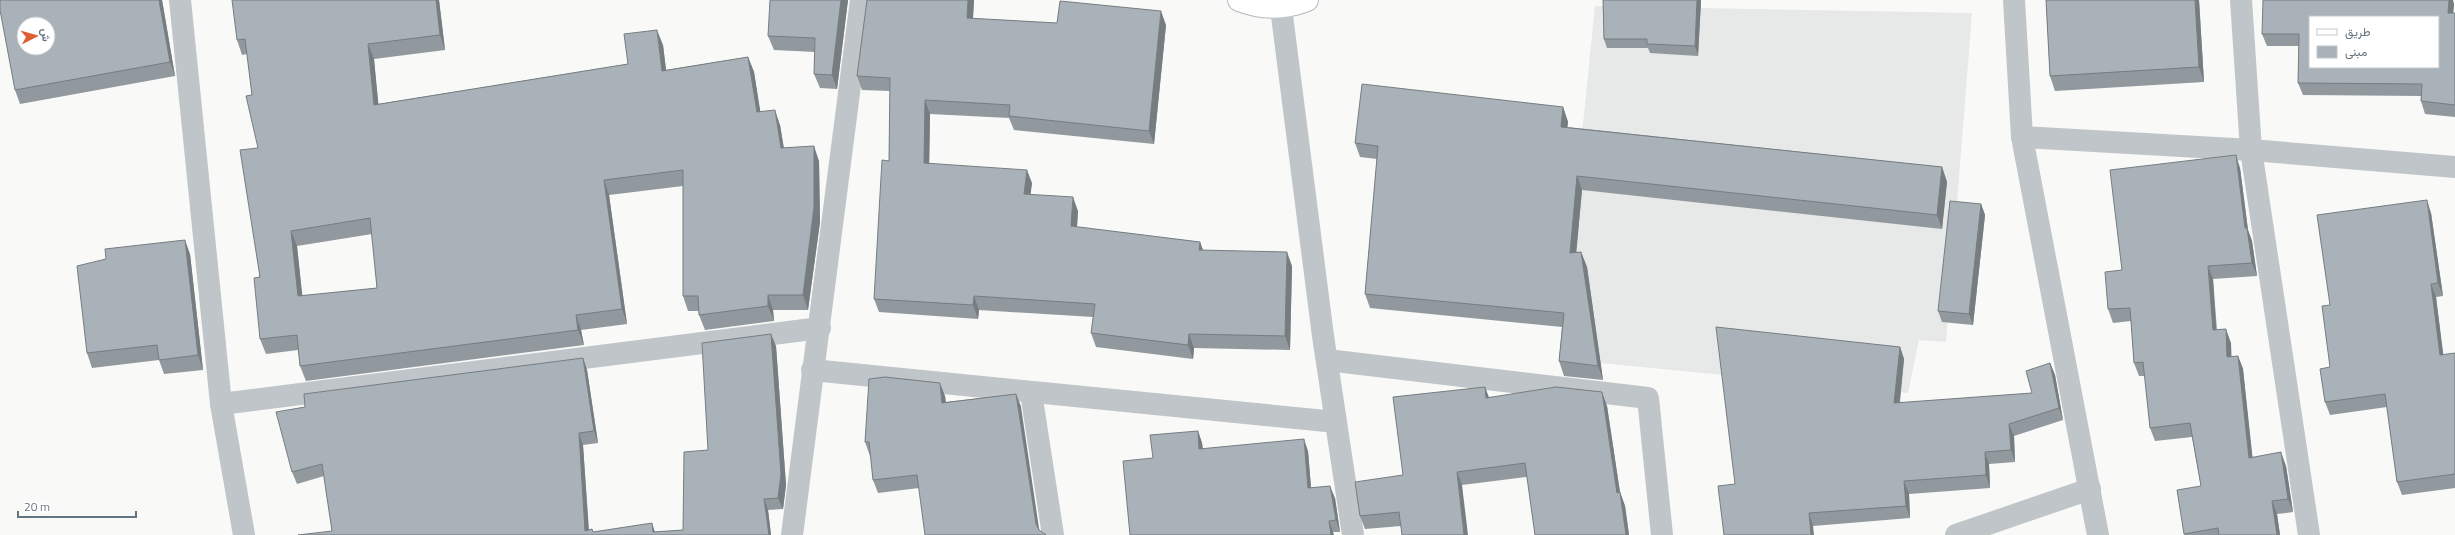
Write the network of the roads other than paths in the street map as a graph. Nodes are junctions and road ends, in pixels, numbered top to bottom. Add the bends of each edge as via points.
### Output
1 (180, 0) edge
2 (861, 0) edge
3 (1238, 0) edge
4 (1308, 0) edge
5 (2014, 0) edge
6 (2241, 0) edge
7 (1281, 8) junction
8 (2022, 137) junction
9 (2251, 150) junction
10 (2455, 166) edge
11 (820, 328) junction
12 (1327, 360) junction
13 (812, 370) junction
14 (1031, 393) junction
15 (221, 404) junction
16 (1336, 422) junction
17 (2090, 489) junction
18 (244, 535) edge
19 (792, 535) edge
20 (1053, 535) edge
21 (1353, 535) edge
22 (1662, 535) edge
23 (1956, 535) edge
24 (2098, 535) edge
25 (2309, 535) edge

1 - 15 street
2 - 11 street
3 - 7 main road via 1255,7
4 - 7 main road
5 - 8 street
6 - 9 street
7 - 12 street
8 - 9 street
8 - 17 street
9 - 10 street
9 - 25 street
11 - 13 street
11 - 15 street
12 - 16 street
12 - 22 street via 1648,398
13 - 14 street
13 - 19 street
14 - 16 street
14 - 20 street
15 - 18 street
16 - 21 street
17 - 23 street
17 - 24 street

